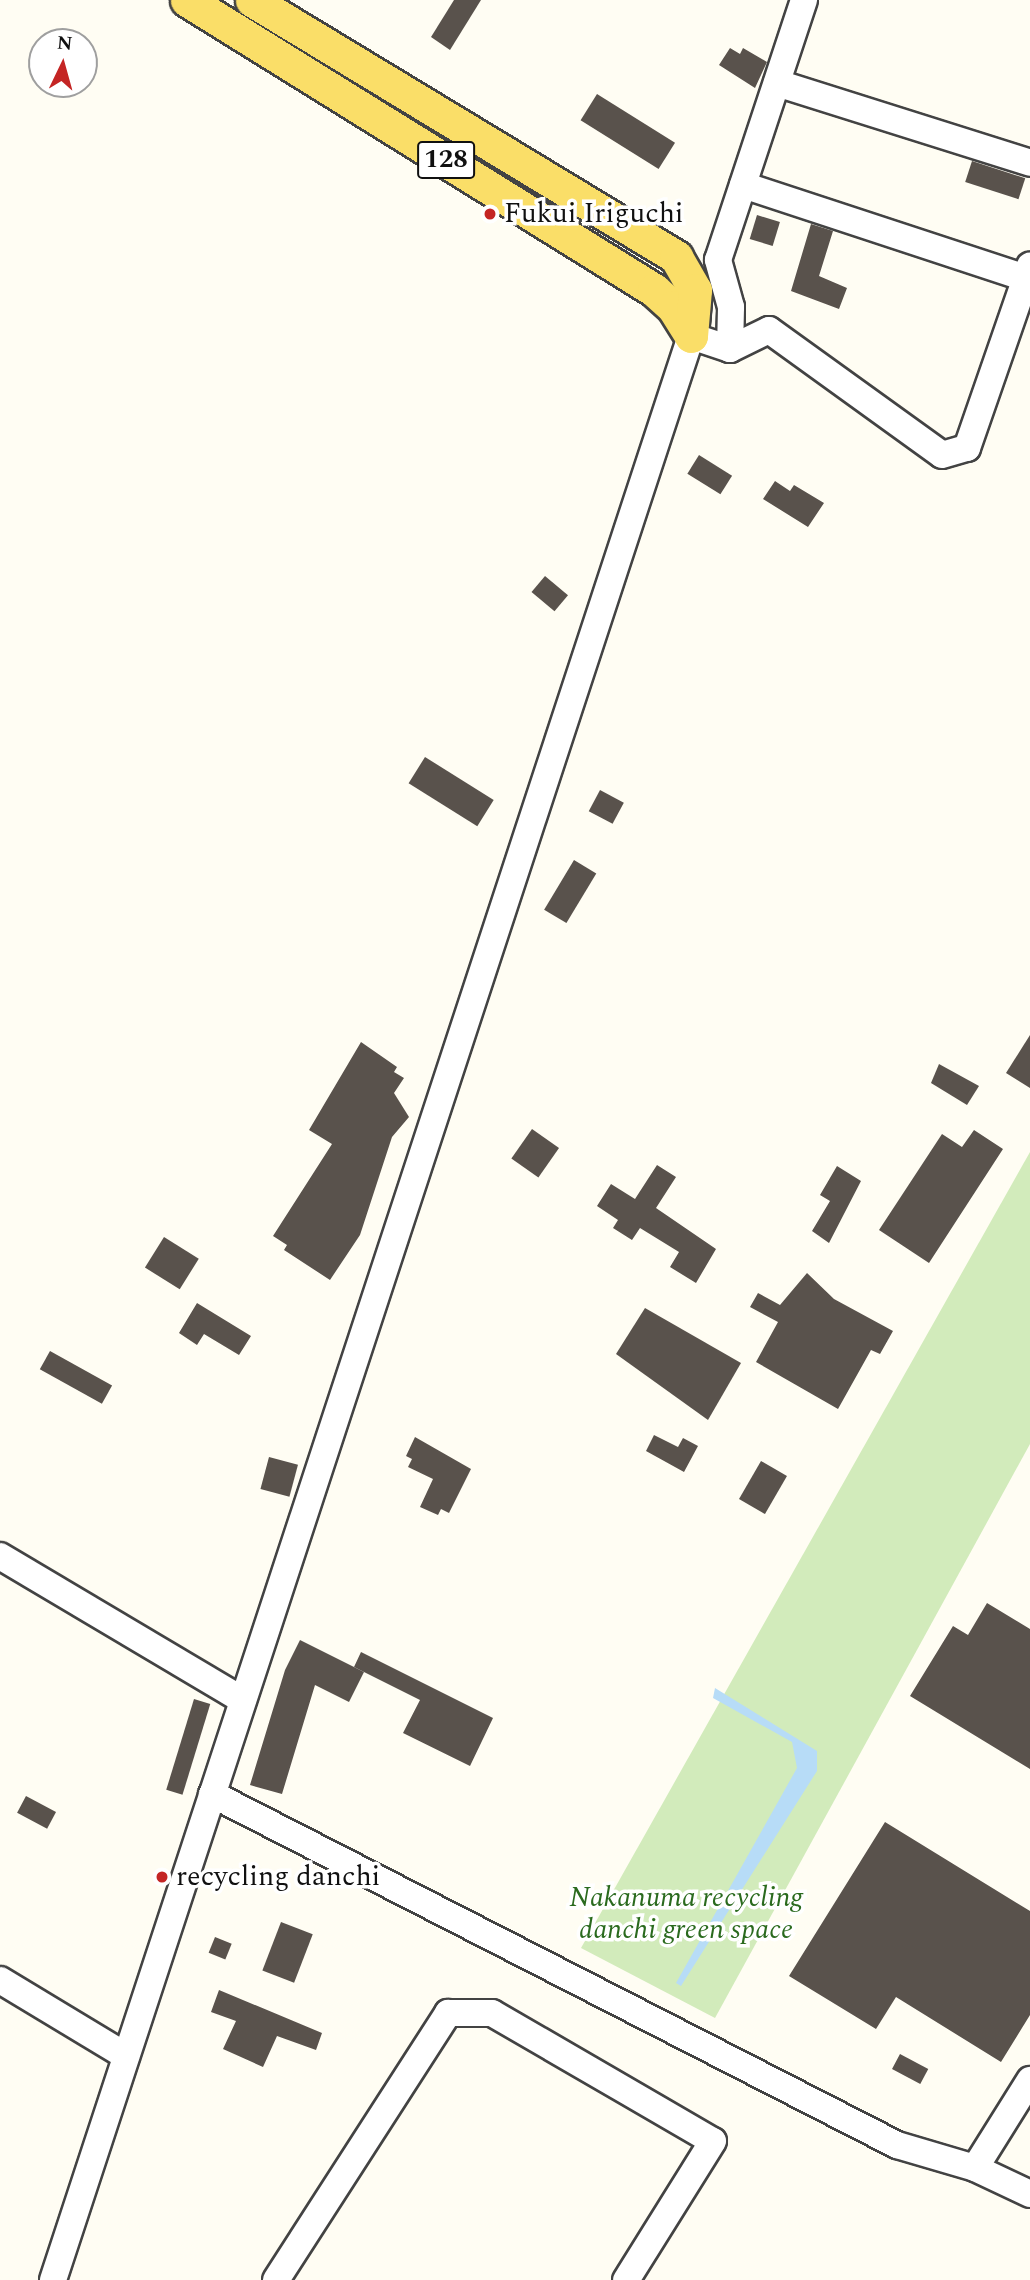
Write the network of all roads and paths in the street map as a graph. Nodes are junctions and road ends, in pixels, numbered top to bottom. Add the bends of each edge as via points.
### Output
1 (187, 0) edge
2 (252, 0) edge
3 (804, 0) edge
4 (777, 83) junction
5 (1030, 163) edge
6 (743, 185) junction
7 (1028, 272) edge
8 (691, 336) junction
9 (730, 349) junction
10 (0, 1556) edge
11 (243, 1700) junction
12 (212, 1794) junction
13 (0, 1980) edge
14 (126, 2056) junction
15 (1030, 2080) edge
16 (975, 2168) junction
17 (1030, 2194) edge
18 (53, 2280) edge
19 (276, 2280) edge
20 (626, 2280) edge

1 - 8 main road, 128 via 654,290 673,307
2 - 8 main road, 128 via 676,257 695,290
3 - 4 street
4 - 5 street
4 - 6 street
6 - 7 street
6 - 9 street via 718,260 731,307
7 - 9 street via 967,448 942,455 769,330
8 - 9 street
8 - 11 street
10 - 11 street
11 - 12 street
12 - 14 street
12 - 16 street via 897,2145
13 - 14 street
14 - 18 street
15 - 16 street
16 - 17 street
19 - 20 street via 448,2013 492,2013 713,2141

